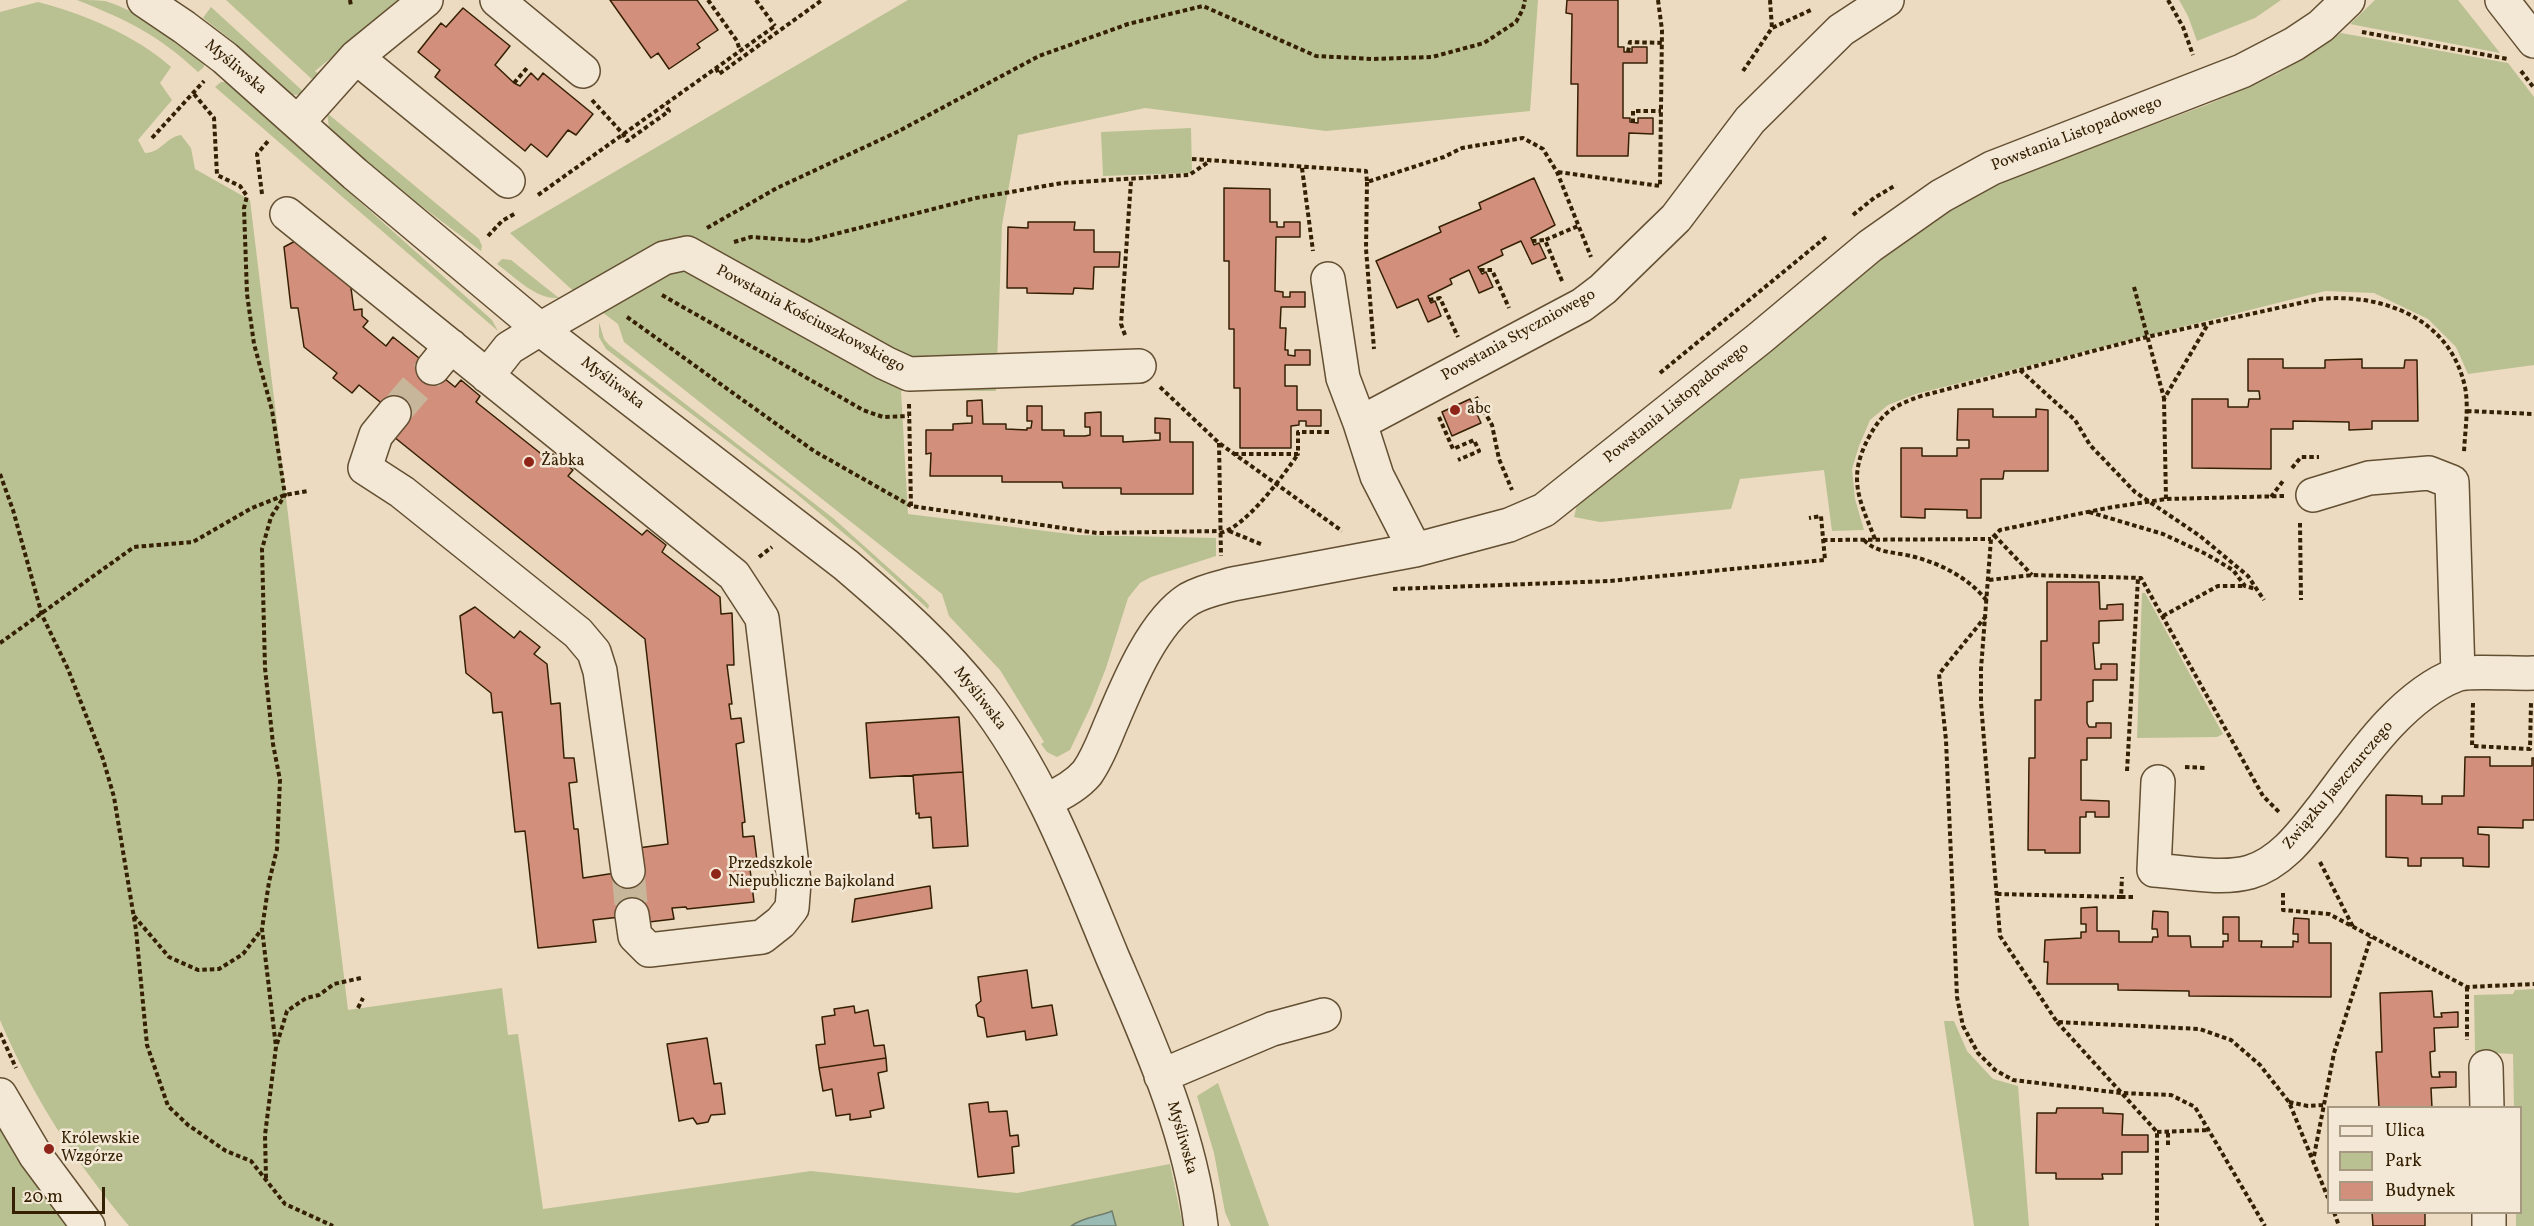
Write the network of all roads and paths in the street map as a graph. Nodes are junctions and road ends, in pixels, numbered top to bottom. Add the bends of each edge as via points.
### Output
1 (144, 0) edge
2 (350, 0) edge
3 (426, 0) edge
4 (497, 0) edge
5 (708, 0) edge
6 (756, 0) edge
7 (822, 0) edge
8 (1525, 0) edge
9 (1658, 0) edge
10 (1770, 0) edge
11 (1887, 0) edge
12 (2168, 0) edge
13 (2348, 0) edge
14 (2502, 0) edge
15 (1823, 5) dead end
16 (351, 6) dead end
17 (775, 26) junction
18 (1772, 28) junction
19 (779, 31) junction
20 (2358, 32) dead end
21 (1662, 43) junction
22 (2523, 50) edge
23 (740, 51) junction
24 (1628, 52) dead end
25 (2193, 55) dead end
26 (356, 57) junction
27 (716, 68) junction
28 (583, 71) dead end
29 (1743, 71) dead end
30 (202, 83) dead end
31 (194, 94) junction
32 (664, 105) junction
33 (1661, 111) junction
34 (298, 122) junction
35 (1634, 123) dead end
36 (623, 134) junction
37 (153, 138) dead end
38 (269, 139) dead end
39 (1192, 159) dead end
40 (1210, 161) junction
41 (1557, 172) junction
42 (508, 181) dead end
43 (1131, 181) junction
44 (1367, 182) junction
45 (1660, 186) junction
46 (1669, 187) dead end
47 (537, 195) dead end
48 (287, 214) joint
49 (502, 221) dead end
50 (1578, 226) junction
51 (488, 236) dead end
52 (1545, 240) junction
53 (1532, 241) dead end
54 (693, 257) junction
55 (1594, 267) dead end
56 (1480, 270) dead end
57 (1328, 279) dead end
58 (2134, 287) dead end
59 (1565, 288) dead end
60 (660, 294) dead end
61 (1429, 300) dead end
62 (625, 316) dead end
63 (1513, 317) dead end
64 (2209, 323) junction
65 (540, 329) junction
66 (2147, 337) junction
67 (1374, 351) dead end
68 (1461, 358) junction
69 (1139, 366) junction
70 (2020, 370) junction
71 (909, 374) junction
72 (487, 376) junction
73 (2164, 399) junction
74 (1435, 407) dead end
75 (2467, 411) junction
76 (394, 414) tunnel mouth
77 (2534, 414) edge
78 (909, 416) junction
79 (1349, 427) junction
80 (1219, 443) junction
81 (2464, 452) dead end
82 (1233, 454) junction
83 (1298, 454) junction
84 (1458, 460) dead end
85 (0, 474) edge
86 (1277, 485) junction
87 (308, 491) dead end
88 (1513, 491) dead end
89 (285, 495) junction
90 (2306, 496) junction
91 (2166, 499) junction
92 (2149, 501) junction
93 (911, 506) junction
94 (2088, 512) junction
95 (1809, 518) dead end
96 (1228, 531) junction
97 (1220, 532) junction
98 (1344, 532) dead end
99 (1992, 537) junction
100 (1875, 538) junction
101 (1863, 539) junction
102 (1823, 540) junction
103 (1270, 548) dead end
104 (1415, 550) junction
105 (1220, 553) dead end
106 (2235, 569) junction
107 (2032, 576) junction
108 (2138, 578) junction
109 (1989, 580) junction
110 (2245, 586) junction
111 (1388, 589) dead end
112 (2257, 589) junction
113 (2264, 600) dead end
114 (2301, 600) dead end
115 (1987, 601) junction
116 (42, 615) junction
117 (1986, 616) junction
118 (2163, 616) junction
119 (0, 644) edge
120 (2466, 685) junction
121 (2533, 685) edge
122 (2532, 746) edge
123 (2142, 778) joint
124 (2265, 798) dead end
125 (1045, 801) junction
126 (2316, 855) dead end
127 (628, 871) tunnel mouth
128 (2122, 874) dead end
129 (1997, 894) junction
130 (2283, 910) dead end
131 (134, 915) junction
132 (632, 915) tunnel mouth
133 (2354, 928) junction
134 (262, 929) junction
135 (2371, 937) junction
136 (361, 978) dead end
137 (2534, 984) edge
138 (363, 998) dead end
139 (358, 1008) dead end
140 (1324, 1015) dead end
141 (2057, 1022) junction
142 (276, 1047) junction
143 (2486, 1067) dead end
144 (1161, 1076) junction
145 (2121, 1093) junction
146 (0, 1095) edge
147 (2289, 1102) junction
148 (2324, 1105) junction
149 (2487, 1106) edge
150 (2210, 1130) junction
151 (2168, 1131) junction
152 (2157, 1132) junction
153 (2168, 1145) dead end
154 (2313, 1158) junction
155 (266, 1178) junction
156 (2327, 1195) edge
157 (88, 1226) edge
158 (333, 1226) edge
159 (1201, 1226) edge
160 (2157, 1226) edge
161 (2265, 1226) edge

1 - 34 street, Myśliwska via 225,58
2 - 16 path
3 - 26 street
4 - 28 street
5 - 23 path
6 - 17 path
7 - 19 path
8 - 54 path via 1516,22 1484,43 1432,57 1316,56 1203,6 1128,24 1039,57 897,132 777,188 696,236
9 - 21 path
10 - 18 path
11 - 68 street, Powstania Styczniowego via 1841,30 1750,120 1676,218 1603,289 1582,305
12 - 25 path
13 - 104 street, Powstania Listopadowego via 2321,26 2294,44 2241,71 2026,154 1961,184 1870,246 1544,510 1509,525
14 - 22 street
15 - 18 path
17 - 19 path
17 - 23 path
18 - 29 path
19 - 27 path via 719,74
20 - 22 path
21 - 24 path via 1630,42
21 - 33 path
23 - 27 path
26 - 34 street
26 - 42 street
27 - 32 path
30 - 31 path
31 - 37 path
31 - 89 path via 213,118 217,175 240,186 247,196 244,208 252,334 272,410
32 - 36 path
32 - 36 path via 669,111 627,141
33 - 35 path via 1633,111
33 - 45 path
34 - 65 street, Myśliwska
36 - 47 path
38 - 48 path via 257,154 263,200
39 - 40 path
40 - 43 path via 1189,175
40 - 44 path via 1366,171
41 - 44 path via 1543,149 1523,138 1462,148
41 - 45 path
41 - 50 path
43 - 54 path via 1062,183 976,198 808,242 751,237
43 - 69 path via 1121,324
44 - 67 path via 1366,249
45 - 46 path
48 - 72 street via 442,357
49 - 51 path
50 - 52 path
50 - 55 path
52 - 53 path
52 - 59 path
54 - 65 street via 664,258
54 - 71 street, Powstania Kościuszkowskiego
56 - 63 path via 1492,270
57 - 79 street
58 - 66 path
60 - 78 path via 863,410 883,417
61 - 68 path via 1440,298
62 - 93 path via 798,440
64 - 66 path
64 - 73 path
64 - 75 path via 2343,296 2405,310 2449,350 2459,367
65 - 72 street via 509,348
65 - 125 street, Myśliwska via 888,601 952,663 981,698 1013,743
66 - 70 path
66 - 73 path
68 - 79 street, Powstania Styczniowego
68 - 88 path via 1492,425 1499,459
69 - 71 street, Powstania Kościuszkowskiego
69 - 80 path
70 - 92 path via 2075,420 2090,446
70 - 100 path via 1921,396 1896,405 1880,419 1857,460 1862,506
71 - 78 path
72 - 132 street via 734,574 762,618 794,882 792,908 762,937 649,950 635,936
73 - 91 path
74 - 84 path via 1453,449 1474,440 1479,451
75 - 77 path
75 - 81 path
76 - 127 street via 376,435 365,468 430,514 578,633 594,652 600,671
78 - 93 path
79 - 83 path via 1298,432
79 - 104 street
80 - 82 path
80 - 97 path
82 - 83 path
82 - 86 path
83 - 86 path
85 - 116 path
86 - 96 path
86 - 98 path
87 - 89 path
89 - 116 path via 236,515 193,542 134,547
89 - 134 path via 271,517 262,549 265,668 280,780 277,849
90 - 91 path
90 - 114 path
90 - 120 street via 2369,478 2429,473 2452,482
91 - 92 path
92 - 94 path
92 - 106 path via 2200,537
93 - 97 path via 1097,533
94 - 99 path via 2000,530
94 - 106 path via 2163,534
95 - 102 path via 1821,516
96 - 97 path
96 - 103 path
97 - 105 path
99 - 100 path
99 - 107 path
99 - 109 path
100 - 101 path
101 - 102 path
101 - 115 path via 1870,547 1913,556 1967,579
102 - 111 path via 1825,560 1610,581
104 - 125 street, Powstania Listopadowego via 1233,584 1189,599 1170,615 1154,638 1125,690 1098,756 1086,773 1075,785
106 - 110 path
106 - 112 path via 2248,576
107 - 108 path
107 - 109 path
108 - 118 path
108 - 123 path
109 - 115 path
110 - 112 path
110 - 118 path via 2218,586
112 - 113 path
115 - 117 path
116 - 119 path
116 - 131 path via 103,759 114,797
117 - 129 path via 1981,703
117 - 145 path via 1939,674 1946,740 1957,997 1963,1026 1978,1053 1995,1070 2013,1080
118 - 124 path
120 - 121 street
120 - 122 path via 2472,746
120 - 123 street, Związku Jaszczurczego via 2415,700 2371,745 2301,834 2274,860 2250,872 2154,870
121 - 122 path
125 - 144 street, Myśliwska
126 - 133 path
128 - 129 path via 2121,897
129 - 141 path via 2000,936
130 - 133 path via 2329,914
131 - 134 path via 169,957 198,970 219,969 243,954
131 - 155 path via 147,1045 168,1106 226,1151 251,1161
133 - 135 path
134 - 142 path
135 - 137 path via 2467,987
135 - 148 path via 2334,1053
136 - 142 path via 334,984 287,1011
138 - 139 path
140 - 144 street via 1272,1029
141 - 145 path
141 - 147 path via 2200,1029 2231,1040 2260,1065
142 - 155 path via 266,1135
143 - 149 street
144 - 159 street, Myśliwska via 1190,1167
145 - 150 path via 2182,1099 2195,1107
145 - 152 path
146 - 157 street via 36,1156
147 - 148 path
147 - 154 path
148 - 154 path
150 - 151 path
150 - 161 path
151 - 152 path
151 - 153 path
152 - 160 path
154 - 156 path
155 - 158 path via 285,1204

